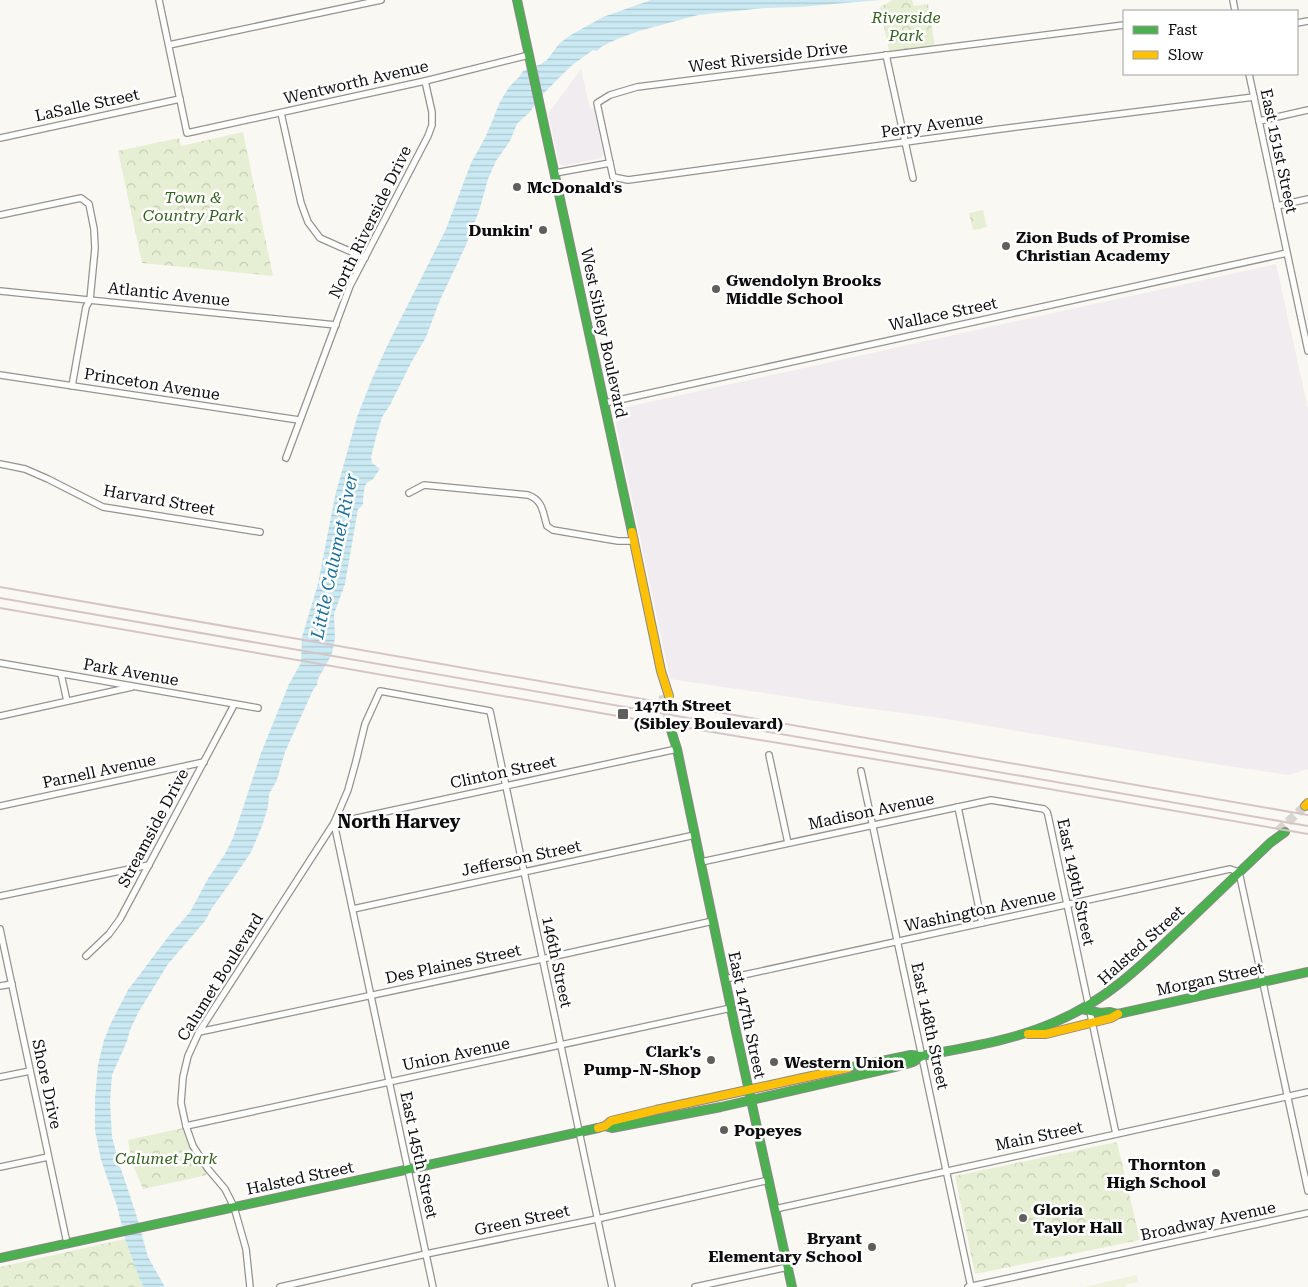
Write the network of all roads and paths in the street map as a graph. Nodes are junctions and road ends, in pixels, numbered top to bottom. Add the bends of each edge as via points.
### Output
1 (159, 0) edge
2 (339, 0) edge
3 (381, 0) edge
4 (517, 0) edge
5 (340, 8) junction
6 (1123, 25) edge
7 (168, 45) junction
8 (886, 55) junction
9 (530, 58) junction
10 (1249, 75) edge
11 (425, 81) junction
12 (1254, 98) junction
13 (180, 99) junction
14 (1308, 110) edge
15 (281, 113) junction
16 (1259, 121) junction
17 (0, 138) edge
18 (905, 142) junction
19 (610, 163) junction
20 (555, 173) junction
21 (913, 178) dead end
22 (1308, 199) edge
23 (1277, 206) junction
24 (0, 215) edge
25 (1287, 253) junction
26 (365, 258) junction
27 (0, 290) edge
28 (90, 300) junction
29 (336, 325) junction
30 (1306, 328) edge
31 (1308, 351) edge
32 (0, 375) edge
33 (72, 386) junction
34 (605, 403) junction
35 (299, 420) junction
36 (286, 458) dead end
37 (0, 464) edge
38 (409, 494) dead end
39 (260, 532) dead end
40 (634, 541) junction
41 (0, 663) edge
42 (61, 674) junction
43 (135, 686) junction
44 (666, 696) tunnel mouth
45 (66, 701) junction
46 (234, 704) junction
47 (258, 708) dead end
48 (490, 711) joint
49 (0, 716) edge
50 (673, 728) tunnel mouth
51 (677, 749) junction
52 (769, 755) dead end
53 (204, 762) junction
54 (861, 772) dead end
55 (506, 786) junction
56 (0, 806) edge
57 (958, 807) junction
58 (1047, 812) joint
59 (334, 823) junction
60 (873, 825) junction
61 (1282, 832) tunnel mouth
62 (695, 835) junction
63 (788, 843) junction
64 (701, 862) junction
65 (148, 865) junction
66 (524, 872) junction
67 (1239, 872) junction
68 (0, 896) edge
69 (1067, 904) junction
70 (353, 909) junction
71 (713, 921) junction
72 (982, 923) junction
73 (0, 929) edge
74 (898, 942) junction
75 (86, 956) dead end
76 (542, 959) junction
77 (1308, 972) edge
78 (725, 979) junction
79 (1263, 982) junction
80 (12, 984) junction
81 (0, 986) edge
82 (371, 995) junction
83 (732, 1008) junction
84 (1087, 1008) junction
85 (1118, 1014) junction
86 (1093, 1022) junction
87 (198, 1032) junction
88 (1023, 1034) junction
89 (560, 1046) junction
90 (922, 1056) junction
91 (30, 1070) junction
92 (0, 1077) edge
93 (390, 1082) junction
94 (749, 1090) junction
95 (1308, 1092) edge
96 (1288, 1096) junction
97 (752, 1100) junction
98 (186, 1126) junction
99 (605, 1126) junction
100 (578, 1132) junction
101 (1116, 1134) junction
102 (48, 1157) junction
103 (0, 1167) edge
104 (408, 1169) junction
105 (946, 1171) junction
106 (769, 1180) junction
107 (1308, 1191) edge
108 (234, 1206) junction
109 (775, 1209) junction
110 (1308, 1213) edge
111 (597, 1219) junction
112 (67, 1243) junction
113 (426, 1254) junction
114 (0, 1258) edge
115 (788, 1267) junction
116 (250, 1287) edge
117 (280, 1287) edge
118 (433, 1287) edge
119 (612, 1287) edge
120 (695, 1287) edge
121 (792, 1287) edge
122 (970, 1287) edge

1 - 7 street
2 - 5 street
3 - 5 street
4 - 9 main road, West Sibley Boulevard
5 - 7 street
6 - 8 street, West Riverside Drive
7 - 13 street
8 - 18 street
8 - 19 street, West Riverside Drive via 636,87 610,95 598,103
9 - 11 street, Wentworth Avenue
9 - 20 main road, West Sibley Boulevard
10 - 12 street, East 151st Street
11 - 15 street, Wentworth Avenue
11 - 26 street, North Riverside Drive via 432,125
12 - 16 street, East 151st Street
12 - 18 street, Perry Avenue
13 - 15 street, Wentworth Avenue via 187,133
13 - 17 street, LaSalle Street
14 - 16 street
15 - 26 street via 308,222 320,238
16 - 23 street, East 151st Street
18 - 19 street, Perry Avenue via 628,180 613,177
18 - 21 street
19 - 20 street
20 - 34 main road, West Sibley Boulevard
22 - 23 street
23 - 25 street, East 151st Street
24 - 28 street via 81,198 89,204 95,248
25 - 30 street, East 151st Street
25 - 34 street, Wallace Street
26 - 29 street, North Riverside Drive via 350,286
27 - 28 street, Atlantic Avenue
28 - 29 street, Atlantic Avenue
28 - 33 street
29 - 35 street, North Riverside Drive
30 - 31 street, East 151st Street
32 - 33 street, Princeton Avenue
33 - 35 street, Princeton Avenue
34 - 40 main road, West Sibley Boulevard
35 - 36 street, North Riverside Drive
37 - 39 street, Harvard Street via 25,469 103,507
38 - 40 street via 424,485 528,496 535,498 547,526 553,530
40 - 44 main road, West Sibley Boulevard
41 - 42 street, Park Avenue
42 - 43 street, Park Avenue
42 - 45 street
43 - 45 street
43 - 46 street, Park Avenue
45 - 49 street
46 - 47 street, Park Avenue
46 - 53 street, Streamside Drive
48 - 55 street, 146th Street
48 - 59 street, Calumet Boulevard via 380,692 365,724 348,790
50 - 51 main road, East 147th Street
51 - 55 street, Clinton Street
51 - 62 main road, East 147th Street
52 - 63 street
53 - 56 street, Parnell Avenue
53 - 65 street, Streamside Drive
54 - 60 street, East 148th Street
55 - 59 street, Clinton Street
55 - 66 street, 146th Street
57 - 58 street, Madison Avenue via 991,800
57 - 60 street, Madison Avenue
57 - 72 street
58 - 69 street, East 149th Street
59 - 70 street, East 145th Street
59 - 87 street, Calumet Boulevard
60 - 63 street, Madison Avenue
60 - 74 street, East 148th Street
61 - 67 main road, Halsted Street
62 - 64 main road, East 147th Street
62 - 66 street, Jefferson Street
63 - 64 street, Madison Avenue
64 - 71 main road, East 147th Street
65 - 68 street
65 - 75 street, Streamside Drive via 120,919
66 - 70 street, Jefferson Street
66 - 76 street, 146th Street
67 - 69 street, Washington Avenue via 1230,869
67 - 79 street
67 - 84 main road, Halsted Street via 1131,976
69 - 72 street, Washington Avenue
69 - 84 street, East 149th Street
70 - 82 street, East 145th Street
71 - 76 street, Des Plaines Street
71 - 78 main road, East 147th Street
72 - 74 street, Washington Avenue
73 - 80 street, Shore Drive
74 - 78 street, Washington Avenue
74 - 90 street, East 148th Street
76 - 82 street, Des Plaines Street
76 - 89 street, 146th Street
77 - 79 main road, Morgan Street
78 - 83 main road, East 147th Street
79 - 85 main road, Morgan Street
79 - 96 street
80 - 81 street
80 - 91 street, Shore Drive
82 - 87 street, Des Plaines Street
82 - 93 street, East 145th Street
83 - 89 street, Union Avenue
83 - 94 main road, East 147th Street
84 - 85 main road, Morgan Street
84 - 86 street, East 149th Street
84 - 88 main road, Halsted Street
85 - 86 main road, Morgan Street
86 - 88 main road, Morgan Street via 1046,1034
86 - 101 street, East 149th Street
87 - 98 street, Calumet Boulevard via 183,1077 181,1103
88 - 90 main road, Halsted Street
89 - 93 street, Union Avenue
89 - 100 street, 146th Street
90 - 94 main road, Halsted Street via 911,1055
90 - 97 main road, Halsted Street via 900,1066
90 - 105 street, East 148th Street
91 - 92 street
91 - 102 street, Shore Drive
93 - 98 street, Union Avenue
93 - 104 street, East 145th Street
94 - 97 main road, East 147th Street
94 - 99 main road, Halsted Street via 623,1118
95 - 96 street, Main Street
96 - 101 street, Main Street
96 - 107 street
97 - 99 main road, Halsted Street via 659,1120 612,1128
97 - 106 main road, East 147th Street
98 - 108 street, Calumet Boulevard via 194,1146
99 - 100 main road, Halsted Street
100 - 104 main road, Halsted Street
100 - 111 street, 146th Street
101 - 105 street, Main Street
102 - 103 street
102 - 112 street, Shore Drive
104 - 108 main road, Halsted Street
104 - 113 street, East 145th Street
105 - 109 street, Main Street
105 - 122 street, East 148th Street
106 - 109 main road, East 147th Street
106 - 111 street, Green Street
108 - 112 main road, Halsted Street
108 - 116 street, Calumet Boulevard via 246,1250
109 - 115 main road, East 147th Street
110 - 122 street, Broadway Avenue
111 - 113 street, Green Street
111 - 119 street, 146th Street
112 - 114 main road, Halsted Street
113 - 117 street, Green Street
113 - 118 street, East 145th Street
115 - 120 street
115 - 121 main road, East 147th Street

